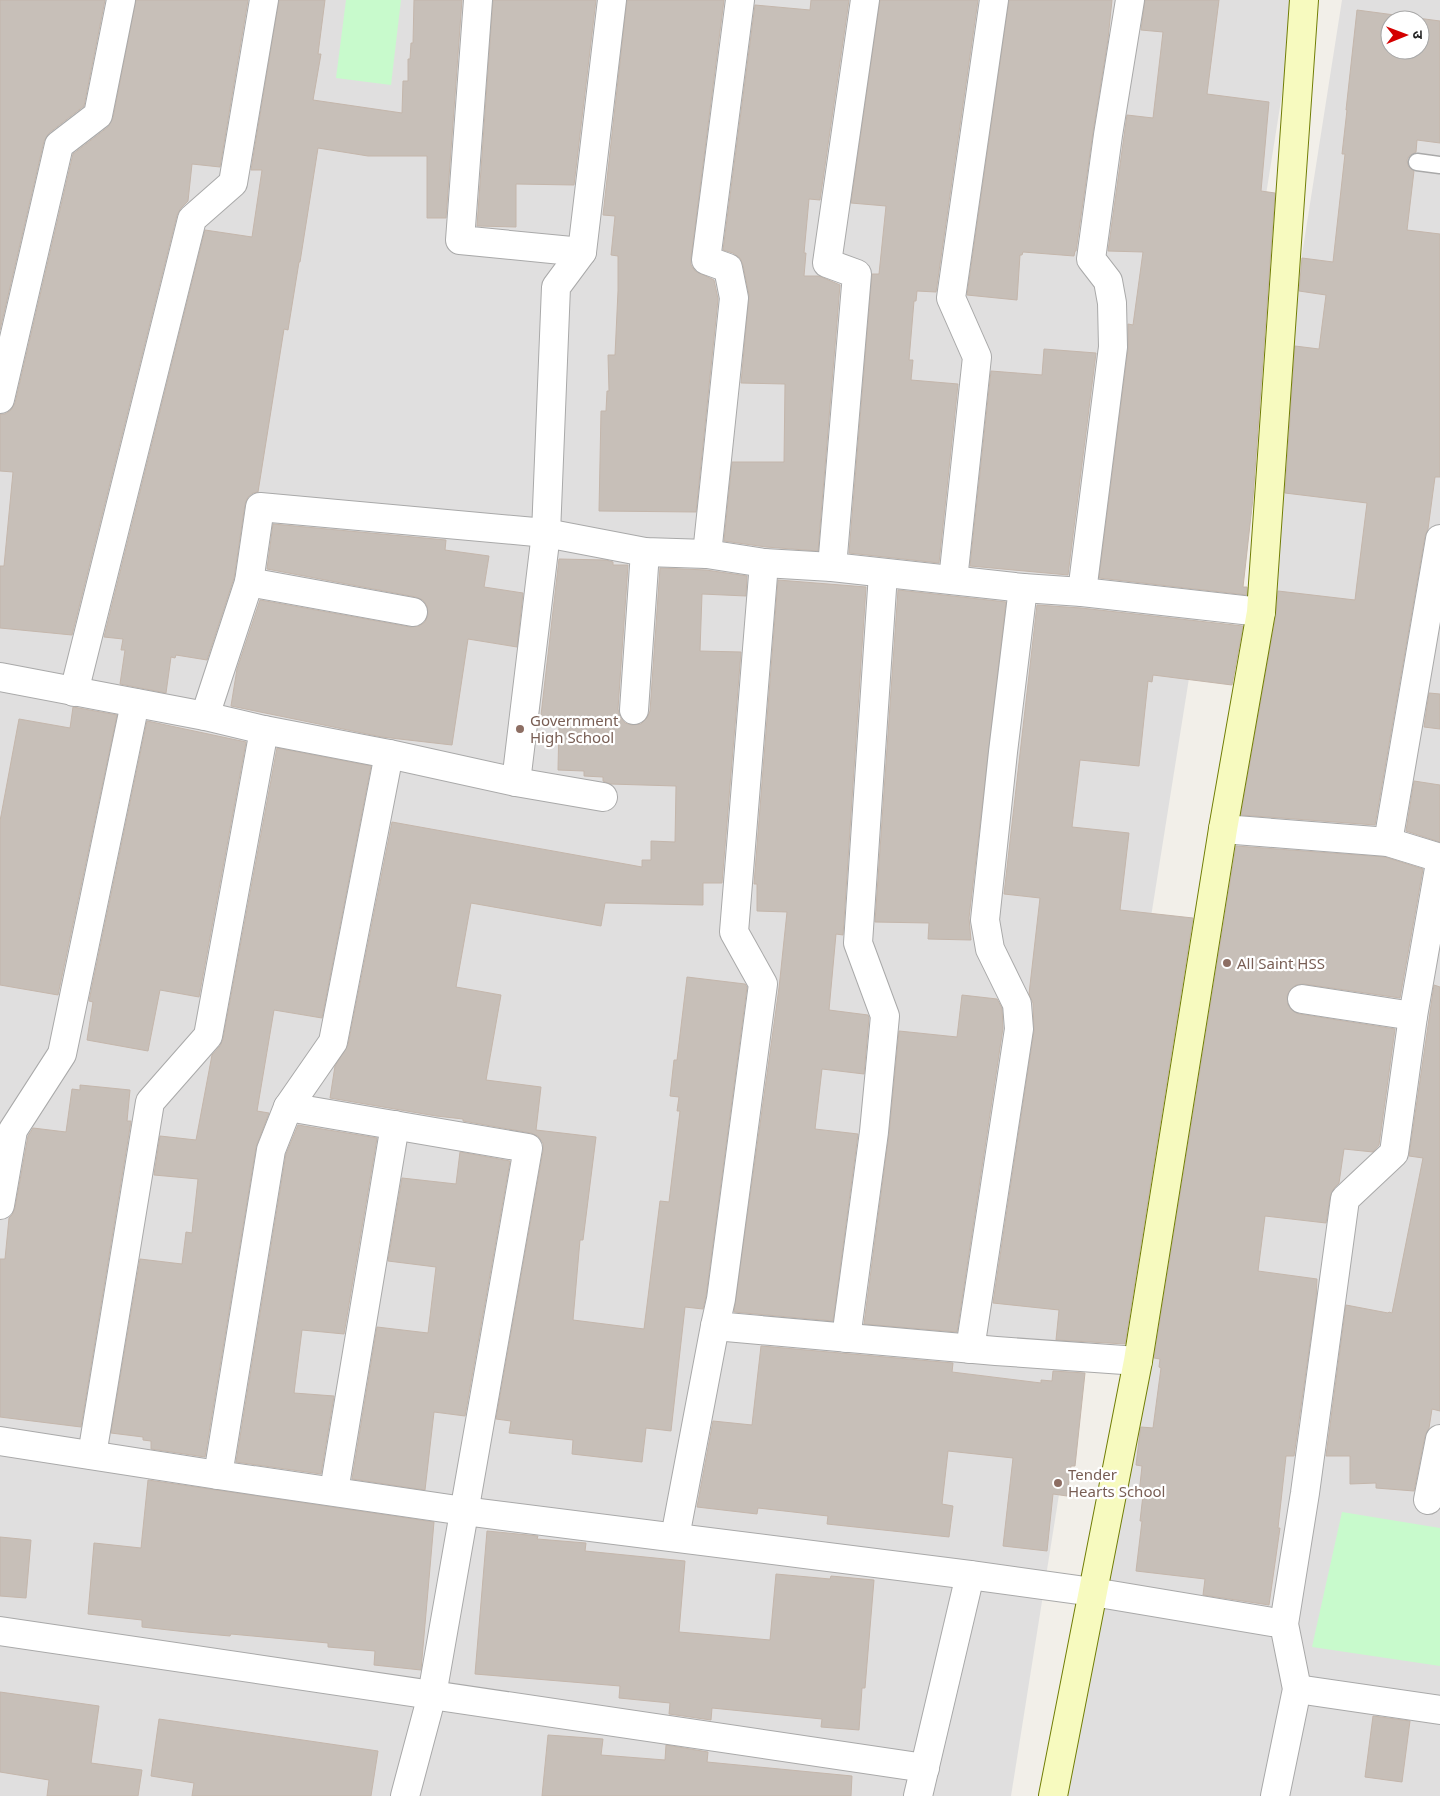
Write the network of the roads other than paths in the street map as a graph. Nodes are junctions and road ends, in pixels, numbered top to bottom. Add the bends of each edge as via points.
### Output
1 (121, 0) edge
2 (264, 0) edge
3 (478, 0) edge
4 (612, 0) edge
5 (740, 0) edge
6 (865, 0) edge
7 (994, 0) edge
8 (1130, 0) edge
9 (1304, 0) edge
10 (1417, 162) dead end
11 (1440, 165) edge
12 (582, 252) junction
13 (0, 399) edge
14 (546, 533) junction
15 (1440, 539) edge
16 (645, 552) junction
17 (707, 554) junction
18 (764, 563) junction
19 (832, 567) junction
20 (883, 574) junction
21 (953, 580) junction
22 (249, 582) junction
23 (1023, 588) junction
24 (1082, 592) junction
25 (413, 612) dead end
26 (1261, 612) junction
27 (1, 684) edge
28 (74, 692) junction
29 (135, 703) junction
30 (634, 710) dead end
31 (204, 716) junction
32 (264, 730) junction
33 (389, 754) junction
34 (516, 782) junction
35 (603, 798) dead end
36 (1223, 829) junction
37 (1388, 842) junction
38 (1440, 858) edge
39 (1440, 863) edge
40 (1302, 999) dead end
41 (1413, 1016) junction
42 (288, 1107) junction
43 (394, 1125) junction
44 (0, 1204) edge
45 (715, 1326) junction
46 (846, 1338) junction
47 (970, 1349) junction
48 (1138, 1361) junction
49 (1440, 1439) edge
50 (0, 1441) edge
51 (92, 1455) junction
52 (218, 1475) junction
53 (334, 1491) junction
54 (1428, 1500) dead end
55 (464, 1510) junction
56 (675, 1537) junction
57 (970, 1575) junction
58 (1093, 1592) junction
59 (1284, 1624) junction
60 (0, 1631) edge
61 (1298, 1689) junction
62 (432, 1695) junction
63 (1440, 1710) edge
64 (925, 1768) junction
65 (405, 1796) edge
66 (918, 1796) edge
67 (1053, 1796) edge
68 (1275, 1796) edge

1 - 13 street via 98,115 58,145
2 - 28 street via 233,183 192,218
3 - 12 street via 460,240
4 - 12 street
5 - 17 street via 706,260 728,268 734,298
6 - 19 street via 827,263 857,274
7 - 21 street via 951,298 977,357
8 - 24 street via 1091,259 1108,281 1112,303 1112,347
9 - 26 street
10 - 11 lane
12 - 14 street via 556,287
14 - 16 street
14 - 22 street via 260,507
14 - 34 street
15 - 37 street
16 - 17 street
16 - 30 street
17 - 18 street
18 - 19 street
18 - 45 street via 734,932 763,984
19 - 20 street
20 - 21 street
20 - 46 street via 858,943 885,1016 874,1132
21 - 23 street
22 - 25 street
22 - 31 street
23 - 24 street
23 - 47 street via 985,920 990,948 1017,1004 1018,1029
24 - 26 street
26 - 36 street
27 - 28 street
28 - 29 street
29 - 31 street
29 - 44 street via 62,1054 13,1130
31 - 32 street
32 - 33 street
32 - 51 street via 208,1036 150,1102
33 - 34 street
33 - 42 street via 334,1042
34 - 35 street
36 - 37 street
36 - 48 street
37 - 38 street
39 - 41 street
40 - 41 street
41 - 59 street via 1394,1153 1345,1199
42 - 43 street
42 - 52 street via 270,1150
43 - 53 street
43 - 55 street via 528,1148
45 - 46 street
45 - 56 street
46 - 47 street
47 - 48 street
48 - 58 street
49 - 54 street
50 - 51 street
51 - 52 street
52 - 53 street
53 - 55 street
55 - 56 street
55 - 62 street
56 - 57 street
57 - 58 street
57 - 64 street
58 - 59 street
58 - 67 street
59 - 61 street
60 - 62 street
61 - 63 street
61 - 68 street
62 - 64 street
62 - 65 street
64 - 66 street

